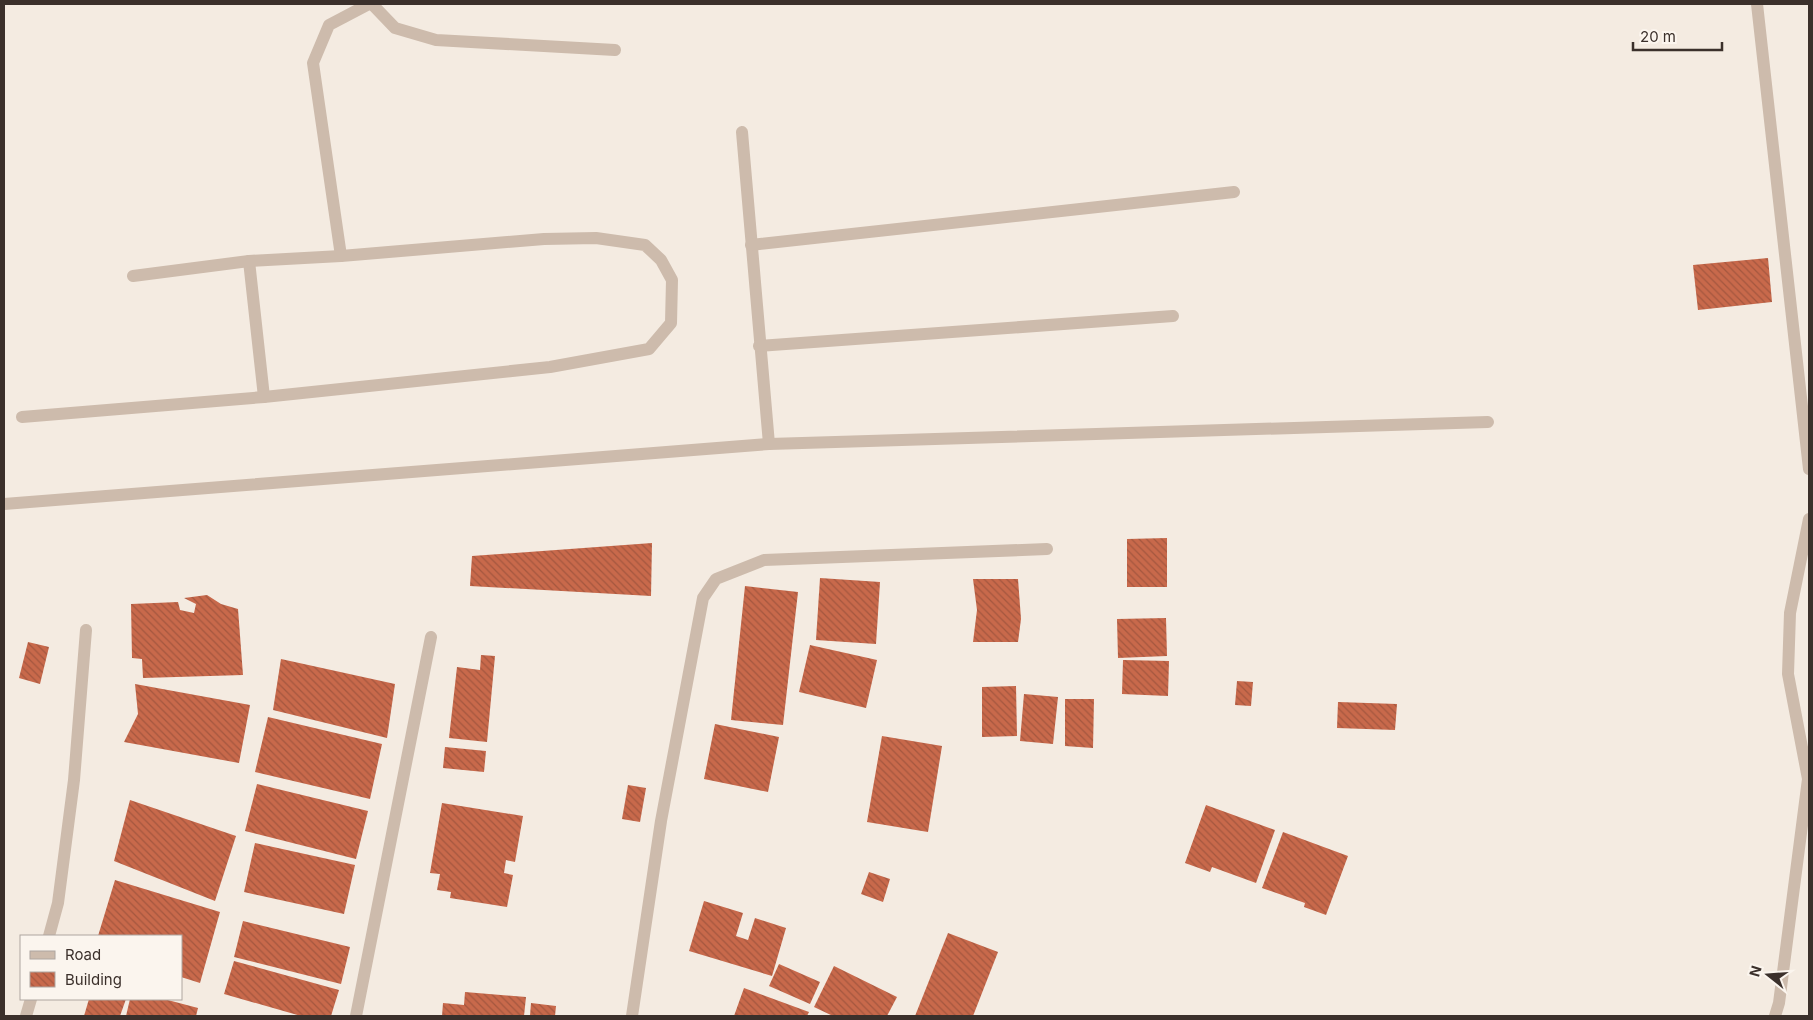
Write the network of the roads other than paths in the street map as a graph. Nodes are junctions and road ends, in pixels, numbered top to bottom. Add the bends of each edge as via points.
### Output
1 (370, 4) edge
2 (1757, 4) edge
3 (615, 50) dead end
4 (742, 132) dead end
5 (1234, 192) dead end
6 (751, 245) junction
7 (341, 256) junction
8 (249, 261) junction
9 (133, 276) dead end
10 (1173, 316) dead end
11 (759, 346) junction
12 (264, 397) junction
13 (22, 417) dead end
14 (1488, 422) dead end
15 (769, 444) junction
16 (1809, 469) edge
17 (4, 504) edge
18 (1809, 519) edge
19 (1047, 549) dead end
20 (86, 630) dead end
21 (431, 636) dead end
22 (1809, 776) edge
23 (48, 935) edge
24 (31, 1000) edge
25 (26, 1016) edge
26 (356, 1016) edge
27 (632, 1016) edge
28 (1775, 1016) edge

1 - 3 street via 395,28 436,40
1 - 7 street via 328,25 313,62
2 - 16 street
4 - 6 street
5 - 6 street
6 - 11 street
7 - 8 street
7 - 12 street via 544,239 596,238 645,245 661,260 672,280 671,323 648,349 550,367
8 - 9 street
8 - 12 street
10 - 11 street
11 - 15 street
12 - 13 street
14 - 15 street
15 - 17 street
18 - 22 street via 1790,613 1788,674
19 - 27 street via 764,560 716,579 703,598 661,821
20 - 23 street via 74,780 58,903
21 - 26 street
22 - 28 street
24 - 25 street

